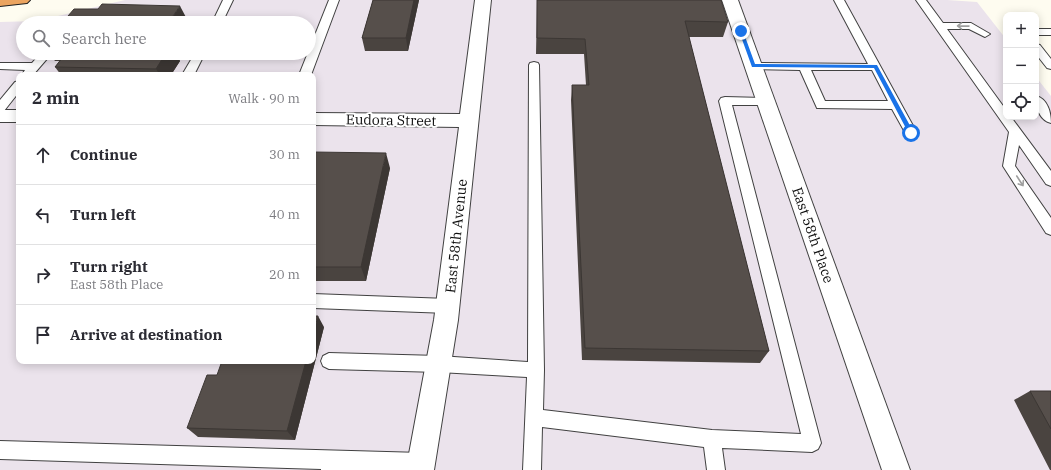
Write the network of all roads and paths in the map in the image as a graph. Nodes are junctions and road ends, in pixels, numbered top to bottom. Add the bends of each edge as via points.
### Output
1 (22, 0) edge
2 (228, 0) edge
3 (334, 0) edge
4 (482, 0) edge
5 (730, 0) edge
6 (839, 0) edge
7 (921, 0) edge
8 (0, 1) edge
9 (220, 16) edge
10 (939, 26) junction
11 (1039, 32) edge
12 (1051, 32) edge
13 (985, 34) dead end
14 (316, 47) edge
15 (1037, 48) edge
16 (40, 60) edge
17 (196, 60) edge
18 (311, 60) edge
19 (534, 65) dead end
20 (0, 66) edge
21 (754, 66) junction
22 (804, 66) junction
23 (1051, 66) edge
24 (875, 67) junction
25 (31, 71) edge
26 (190, 72) edge
27 (306, 72) edge
28 (16, 89) edge
29 (766, 102) junction
30 (1039, 104) edge
31 (896, 105) junction
32 (0, 108) edge
33 (0, 116) edge
34 (16, 116) edge
35 (316, 119) edge
36 (1051, 119) edge
37 (469, 120) junction
38 (1016, 132) junction
39 (911, 133) dead end
40 (1051, 181) edge
41 (1051, 229) edge
42 (316, 301) edge
43 (448, 306) junction
44 (329, 361) dead end
45 (439, 364) junction
46 (536, 370) junction
47 (534, 417) junction
48 (712, 439) junction
49 (0, 450) edge
50 (332, 465) edge
51 (421, 466) edge
52 (532, 470) edge
53 (716, 470) edge
54 (896, 470) edge

1 - 8 highway
2 - 9 lane
3 - 14 lane
4 - 37 street, East 58th Avenue
5 - 21 street, East 58th Place
6 - 24 lane
7 - 10 lane
13 -> 10 lane via 971,26
10 - 38 lane
11 - 12 lane
15 - 23 lane
16 - 25 lane
17 - 26 lane
18 - 27 lane
19 - 46 lane
20 - 25 lane
21 - 22 lane
21 - 29 street, East 58th Place
22 - 24 lane
22 - 31 lane via 821,104
24 - 31 lane
28 - 32 lane
29 - 48 lane via 725,101 812,442
29 - 54 street, East 58th Place
30 - 36 lane
31 - 39 lane
33 - 34 street
35 - 37 street, Eudora Street
37 - 43 street, East 58th Avenue
38 - 40 lane
38 -> 41 lane via 1009,166
42 - 43 lane
43 - 45 street, East 58th Avenue
44 - 45 lane
45 - 46 lane
45 - 51 street, East 58th Avenue
46 - 47 lane
47 - 48 lane
47 - 52 lane
48 - 53 lane
49 - 50 lane
50 - 51 lane

